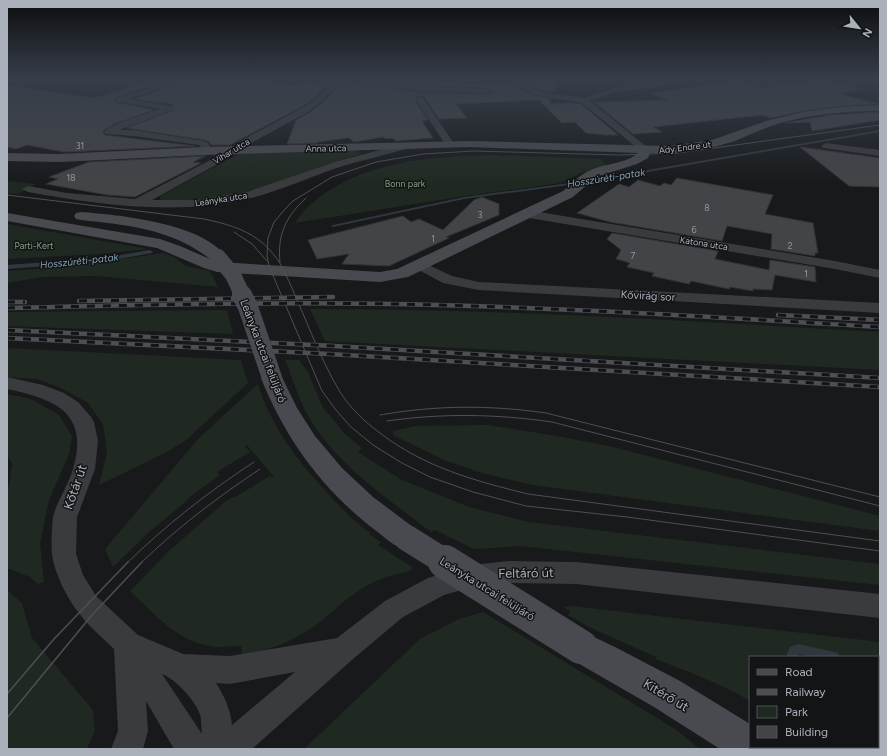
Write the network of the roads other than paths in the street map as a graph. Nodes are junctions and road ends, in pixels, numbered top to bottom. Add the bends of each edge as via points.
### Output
1 (153, 114) edge
2 (296, 114) edge
3 (430, 114) edge
4 (601, 114) edge
5 (805, 114) edge
6 (450, 145) junction
7 (408, 146) junction
8 (826, 146) dead end
9 (234, 150) junction
10 (645, 150) junction
11 (203, 151) junction
12 (880, 153) edge
13 (7, 157) edge
14 (28, 189) dead end
15 (137, 203) junction
16 (7, 208) edge
17 (527, 214) junction
18 (7, 217) edge
19 (420, 265) junction
20 (880, 274) edge
21 (880, 308) edge
22 (7, 383) edge
23 (880, 606) edge
24 (128, 644) junction
25 (581, 646) joint
26 (343, 650) junction
27 (182, 668) junction
28 (749, 746) edge
29 (127, 749) edge
30 (194, 749) edge
31 (216, 749) edge
32 (228, 749) edge

1 - 11 street via 108,132 134,132 200,143 206,145
2 - 9 street, Vihar utca
3 - 6 street
4 - 10 street
5 - 10 street, Ady Endre út via 766,124 713,144
6 - 7 street, Anna utca
6 - 10 street, Anna utca via 510,144
7 - 9 street, Anna utca
7 - 15 street, Leányka utca via 342,164 249,195 195,203
8 - 12 street
9 - 11 street, Anna utca
9 - 15 street, Vihar utca
10 - 17 street, Ady Endre út via 644,155 634,161 596,172 568,194
11 - 13 street, Anna utca via 59,158
14 - 15 street, Leányka utca
16 - 25 street, Leányka utcai felüljáró, bridge via 159,227 197,241 218,257 233,275 248,307 285,408 306,442 333,475 363,505 407,538
17 - 19 street, Ady Endre út
17 - 20 street, Katona utca
18 - 19 street, Ady Endre út via 160,244 217,267 380,277 402,273
19 - 21 street, Kővirág sor via 448,280 479,286
22 - 24 street, Kőtár út via 36,389 57,397 71,406 84,422 88,441 84,469 65,517 64,554 72,580 87,604
23 - 26 street, Feltáró út via 576,573 508,572 472,576 437,586 394,609
24 - 27 street, Kőtár út
24 - 29 street via 133,731
24 - 30 street, Kőtár út
25 - 28 street, Kitérő út
26 - 27 street, Kőtár út via 230,670
26 - 32 street, Feltáró út
27 - 31 street, Kőtár út via 206,694 216,712

